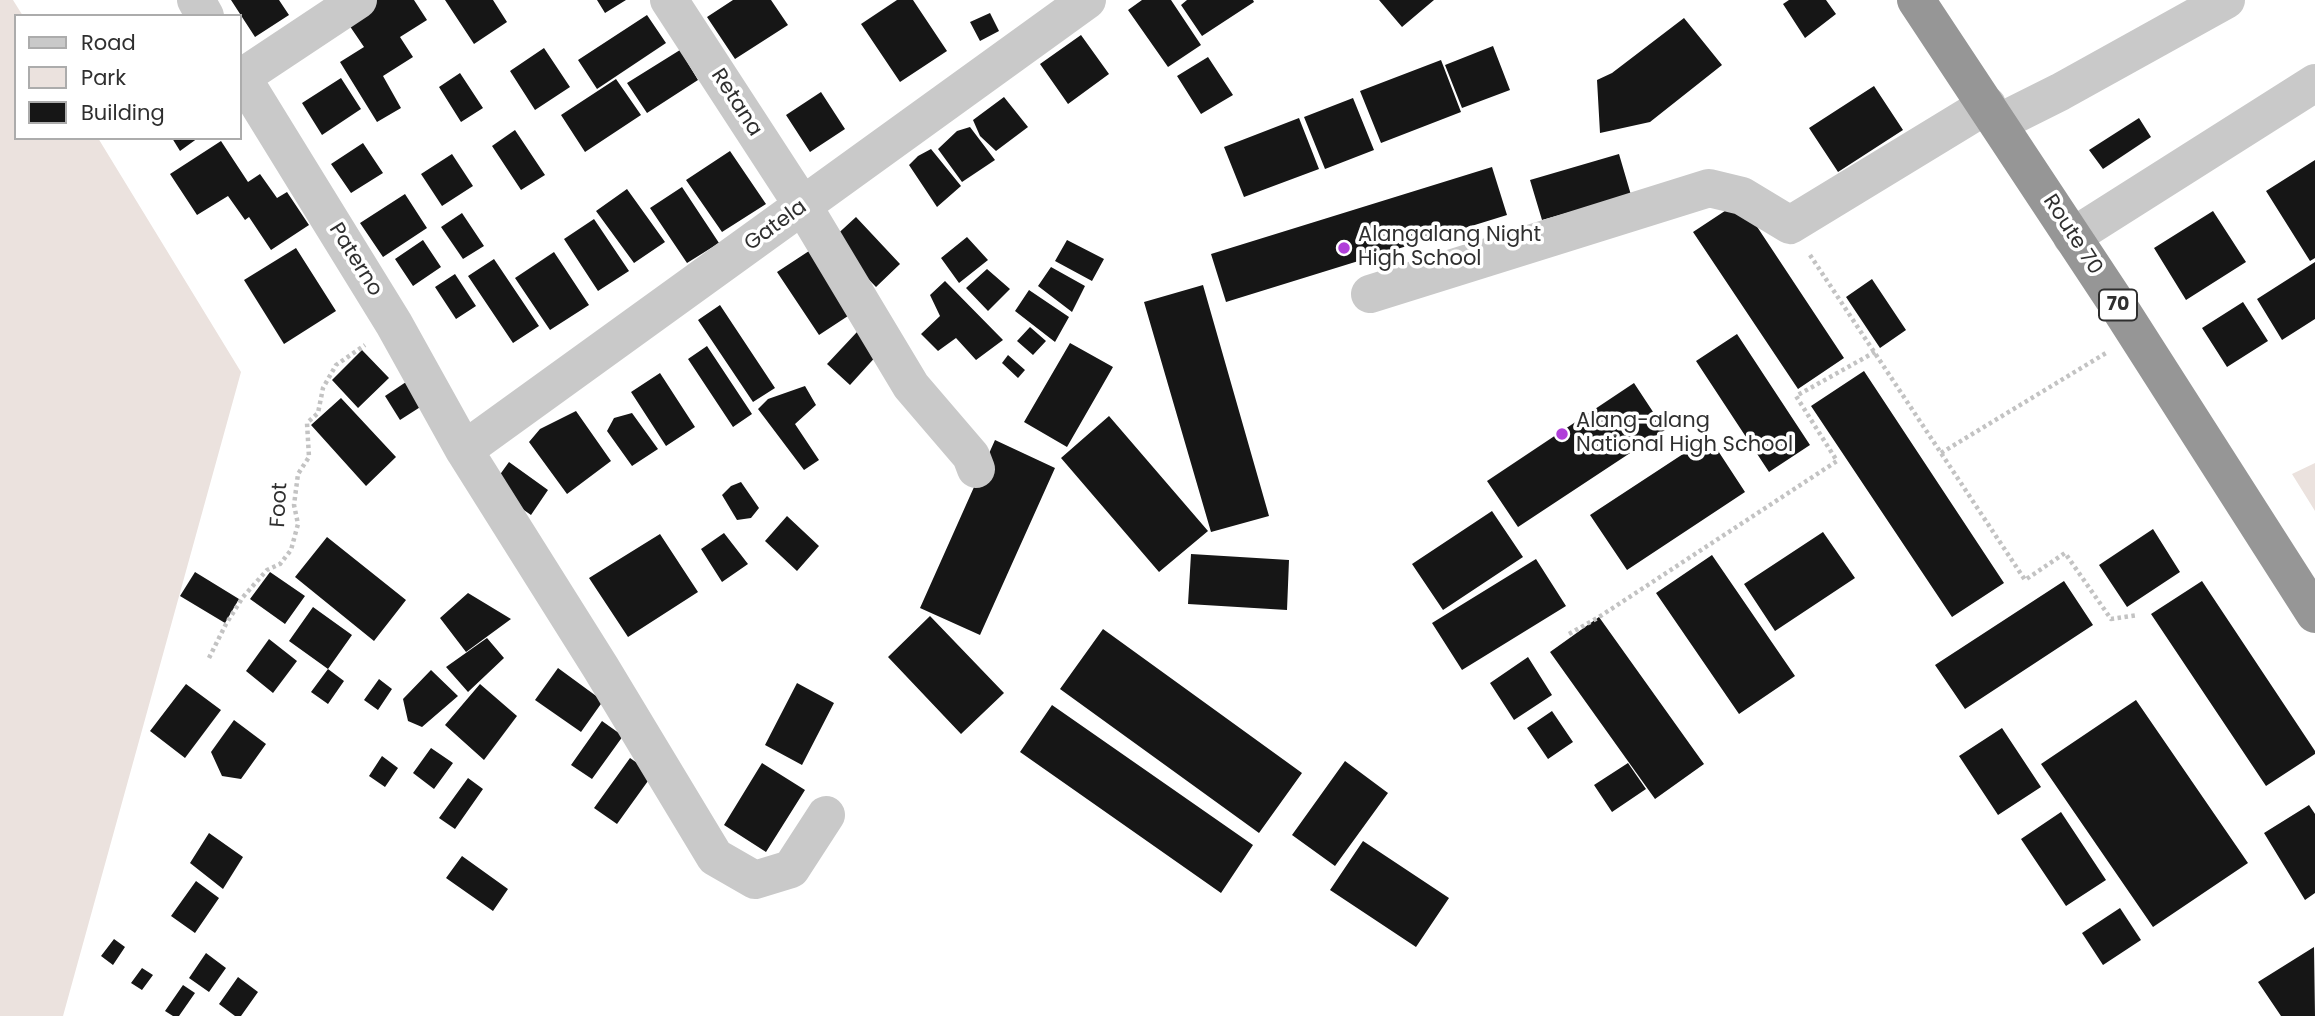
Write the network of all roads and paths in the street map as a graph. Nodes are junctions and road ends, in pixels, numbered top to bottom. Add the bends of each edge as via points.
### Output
1 (358, 0) edge
2 (669, 0) edge
3 (1087, 0) edge
4 (1916, 0) edge
5 (2226, 0) edge
6 (242, 74) edge
7 (242, 77) edge
8 (2315, 83) edge
9 (1992, 114) junction
10 (803, 206) junction
11 (1790, 225) junction
12 (2072, 237) junction
13 (1370, 294) dead end
14 (394, 324) junction
15 (2137, 335) junction
16 (1875, 352) junction
17 (464, 450) junction
18 (1941, 453) junction
19 (976, 470) dead end
20 (2315, 614) edge
21 (2138, 615) dead end
22 (1569, 634) dead end
23 (209, 658) dead end
24 (826, 815) dead end

1 - 6 street
2 - 10 street, Retana
3 - 10 street, Gatela
4 - 9 highway, Route 70 / 70
5 - 9 street via 2060,92
7 - 14 street, Paterno
8 - 12 street
9 - 11 street
9 - 12 highway, Route 70 / 70
10 - 17 street, Gatela
10 - 19 street, Retana via 911,386 971,456
11 - 13 street via 1742,196 1709,188
11 - 16 path
12 - 15 highway, Route 70 / 70
14 - 17 street, Paterno
14 - 23 path, Foot via 336,365 318,413 307,423 309,457 298,474 294,505 298,524 291,550 243,597
15 - 18 path
15 - 20 highway, Route 70 / 70
16 - 18 path
16 - 22 path via 1796,396 1837,461
17 - 24 street, Paterno via 715,857 755,880 791,869
18 - 21 path via 2025,580 2065,553 2111,619

